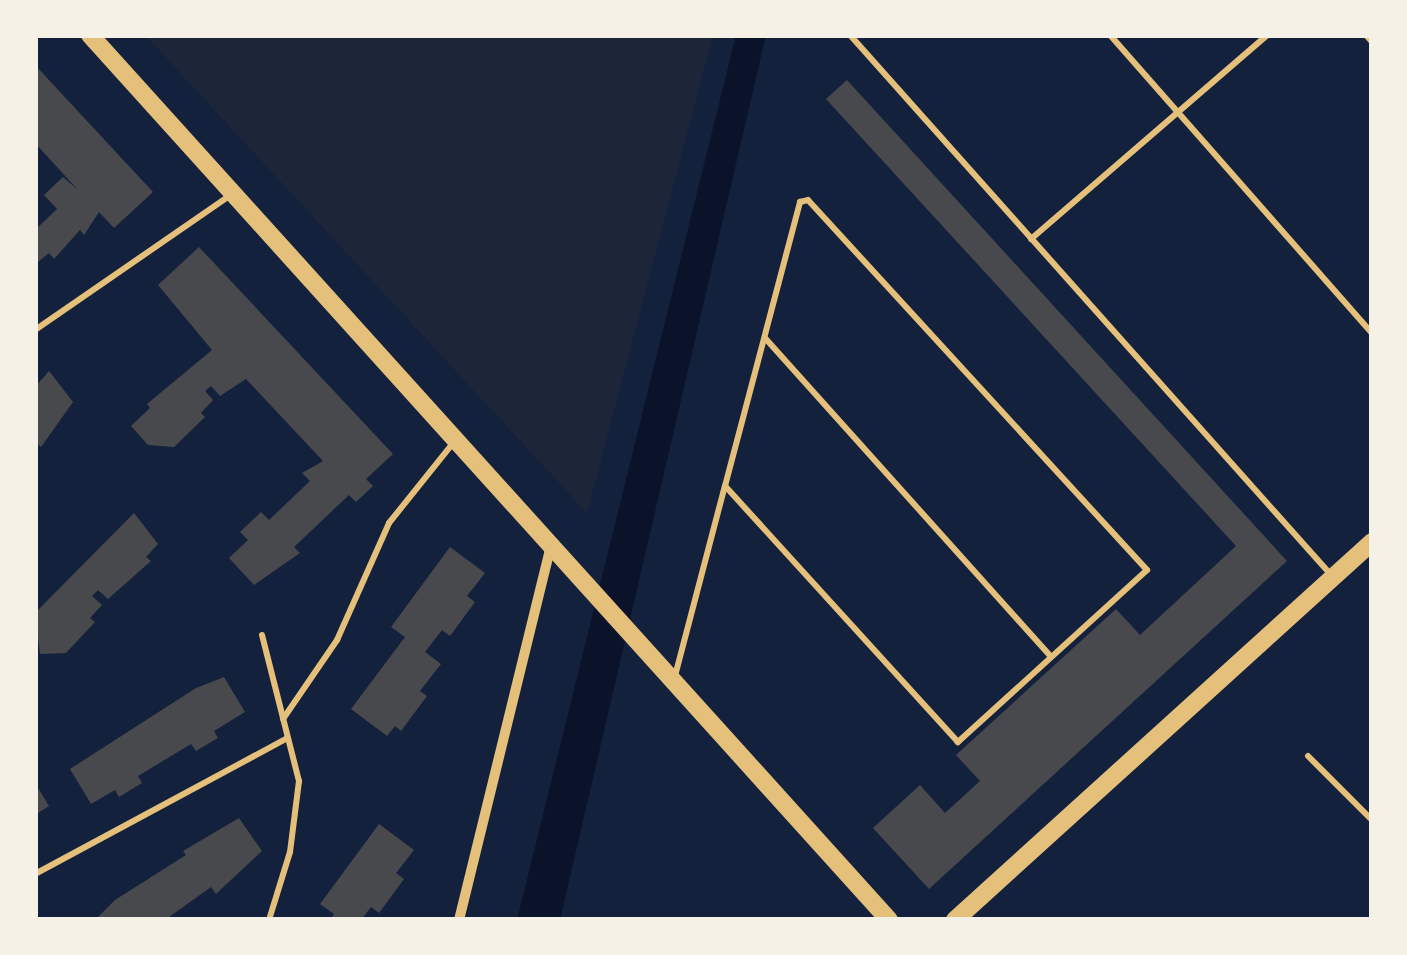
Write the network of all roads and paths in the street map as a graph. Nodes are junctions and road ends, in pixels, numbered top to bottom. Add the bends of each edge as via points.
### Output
1 (90, 35) edge
2 (850, 35) edge
3 (1110, 35) edge
4 (1266, 35) edge
5 (1366, 35) edge
6 (1372, 42) edge
7 (1178, 112) junction
8 (233, 194) junction
9 (1031, 238) junction
10 (35, 330) edge
11 (1372, 332) edge
12 (764, 338) junction
13 (458, 438) junction
14 (725, 486) junction
15 (1372, 542) edge
16 (551, 544) junction
17 (1332, 578) junction
18 (262, 636) dead end
19 (1051, 657) junction
20 (673, 682) junction
21 (283, 719) junction
22 (288, 738) junction
23 (1308, 756) dead end
24 (1372, 820) edge
25 (35, 874) edge
26 (269, 920) edge
27 (459, 920) edge
28 (890, 920) edge
29 (955, 920) edge

1 - 8 street
2 - 9 lane
3 - 7 lane
4 - 7 lane
5 - 6 lane
7 - 9 lane
7 - 11 lane
8 - 10 lane
8 - 13 street
9 - 17 lane
12 - 14 lane
12 - 19 lane
12 - 19 lane via 800,202 808,200 1147,570
13 - 16 street
13 - 21 lane via 389,522 337,640
14 - 19 lane via 958,742
14 - 20 lane
15 - 17 street
16 - 20 street
16 - 27 street
17 - 29 street
18 - 21 lane
20 - 28 street
21 - 22 lane
22 - 25 lane
22 - 26 lane via 299,781 290,852
23 - 24 lane

